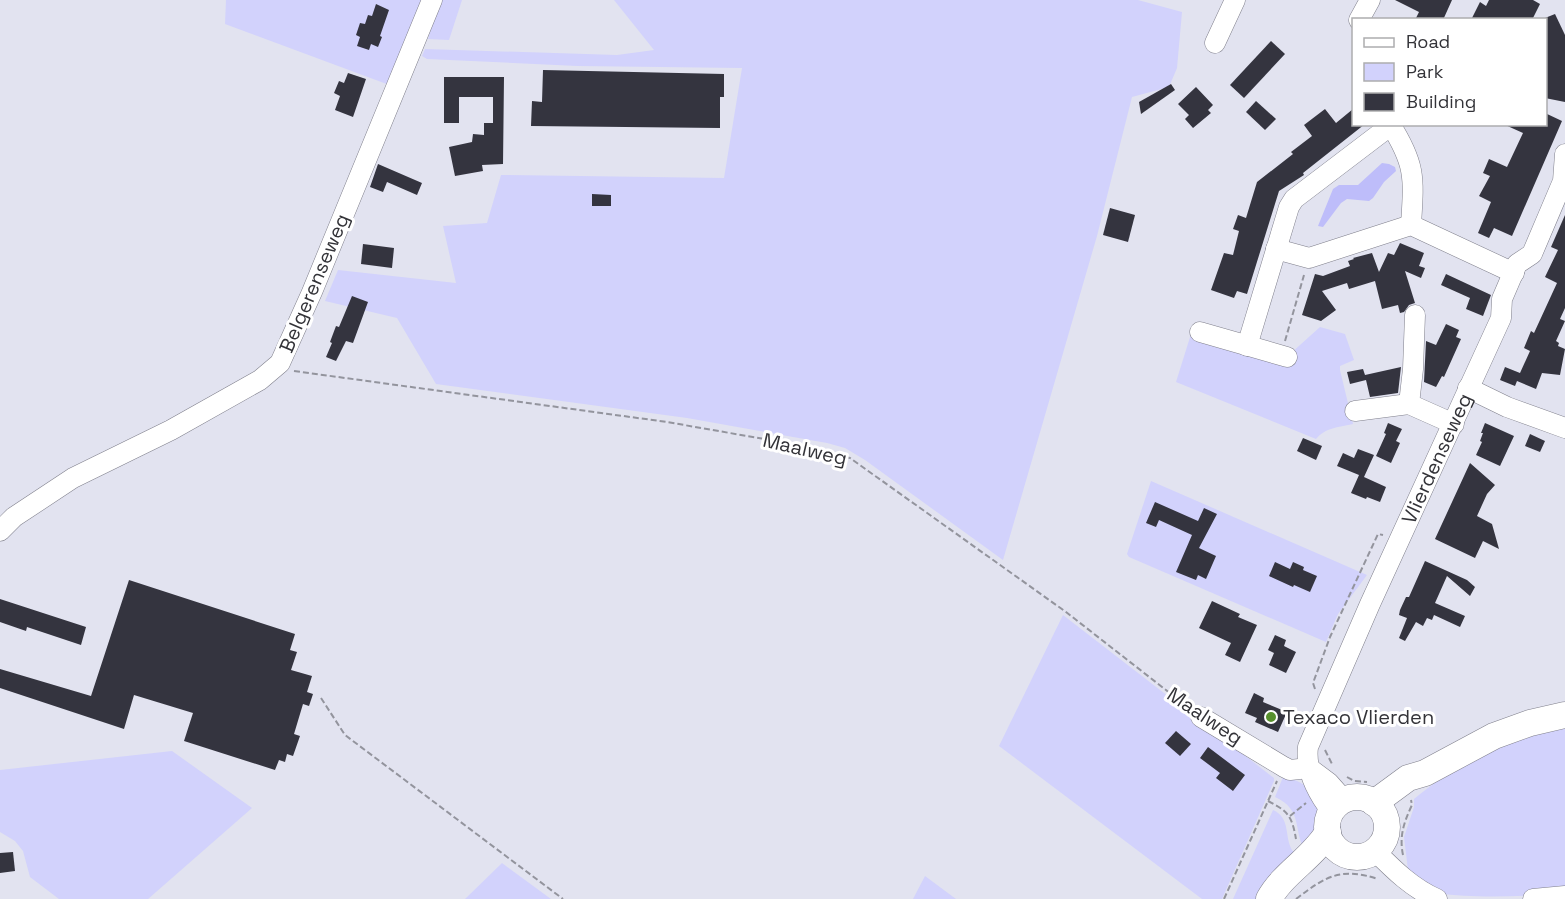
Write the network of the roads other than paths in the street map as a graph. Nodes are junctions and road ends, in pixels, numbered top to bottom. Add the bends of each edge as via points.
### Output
1 (432, 0) edge
2 (1235, 0) edge
3 (1370, 0) edge
4 (1360, 18) edge
5 (1215, 43) dead end
6 (1389, 126) edge
7 (1391, 126) edge
8 (1565, 154) edge
9 (1411, 225) junction
10 (1276, 249) junction
11 (1514, 273) junction
12 (1415, 315) dead end
13 (1200, 332) dead end
14 (1247, 346) junction
15 (1284, 356) road end
16 (1468, 388) junction
17 (1409, 404) junction
18 (1355, 411) dead end
19 (1454, 424) junction
20 (1565, 428) edge
21 (0, 531) edge
22 (1565, 715) edge
23 (1201, 717) road end
24 (1310, 768) junction
25 (1379, 810) junction
26 (1335, 815) junction
27 (1375, 851) junction
28 (1343, 854) junction
29 (1565, 896) edge
30 (1269, 899) edge
31 (1274, 899) edge
32 (1437, 899) edge
33 (1533, 899) edge

1 - 21 street, Belgerenseweg via 280,363 260,380 171,430 73,478 14,517
2 - 5 street
3 - 4 street
6 - 10 street via 1294,199
7 - 9 street via 1410,163
8 - 11 street, Vlierdenseweg via 1563,181 1543,229 1532,254 1517,264
9 - 10 street via 1309,258
9 - 11 street
10 - 14 street
11 - 16 street, Vlierdenseweg via 1502,299 1502,318
12 - 17 street
13 - 14 street
14 - 15 street
16 - 19 street, Vlierdenseweg
16 - 20 street
17 - 18 street
17 - 19 street
19 - 24 street, Vlierdenseweg via 1327,701 1308,747
22 - 25 main road via 1494,736 1425,773 1417,788
23 - 24 street, Maalweg via 1290,770
24 - 26 street via 1329,783
25 - 26 main road via 1364,798
25 - 27 main road via 1386,835
26 - 28 main road via 1333,845
26 - 30 main road via 1322,842
27 - 28 main road via 1358,857
27 - 32 street via 1413,886
28 - 31 main road
29 - 33 street

